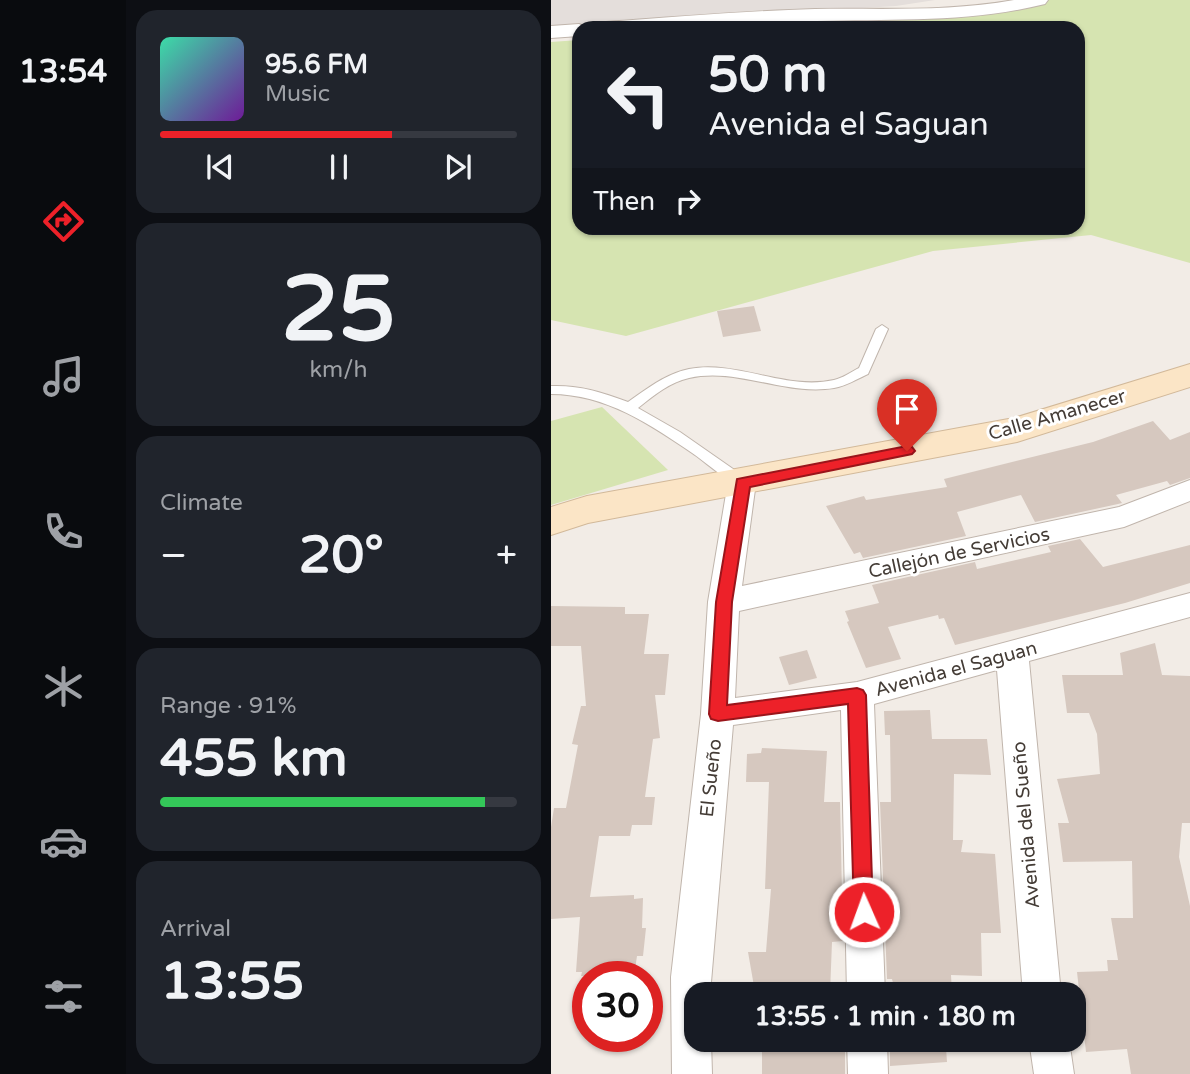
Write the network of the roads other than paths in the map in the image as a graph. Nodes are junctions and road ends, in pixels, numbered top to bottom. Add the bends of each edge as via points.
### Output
1 (1038, 0) edge
2 (730, 21) edge
3 (572, 30) edge
4 (551, 32) edge
5 (882, 329) dead end
6 (1190, 375) edge
7 (551, 390) edge
8 (630, 407) junction
9 (742, 482) junction
10 (1190, 489) edge
11 (551, 521) edge
12 (724, 602) junction
13 (1190, 606) edge
14 (1012, 655) junction
15 (857, 695) junction
16 (718, 714) junction
17 (866, 982) edge
18 (1041, 982) edge
19 (867, 1052) edge
20 (1051, 1052) edge
21 (692, 1074) edge
22 (868, 1074) edge
23 (1054, 1074) edge

1 - 2 street via 956,13
3 - 4 street
5 - 8 lane via 864,370 836,384 787,385 727,374 690,373 661,384
6 - 9 main road, Calle Amanecer via 1017,430
7 - 8 lane via 568,387
8 - 9 lane
9 - 11 main road, Calle Amanecer via 587,509
9 - 12 street, El Sueño
10 - 12 street, Callejón de Servicios via 1124,516
12 - 16 street, El Sueño
13 - 14 street, Avenida el Saguan
14 - 15 street, Avenida el Saguan
14 - 18 street, Avenida del Sueño
15 - 16 street, Avenida el Saguan
15 - 17 street
16 - 21 street, El Sueño via 690,977
19 - 22 street
20 - 23 street

